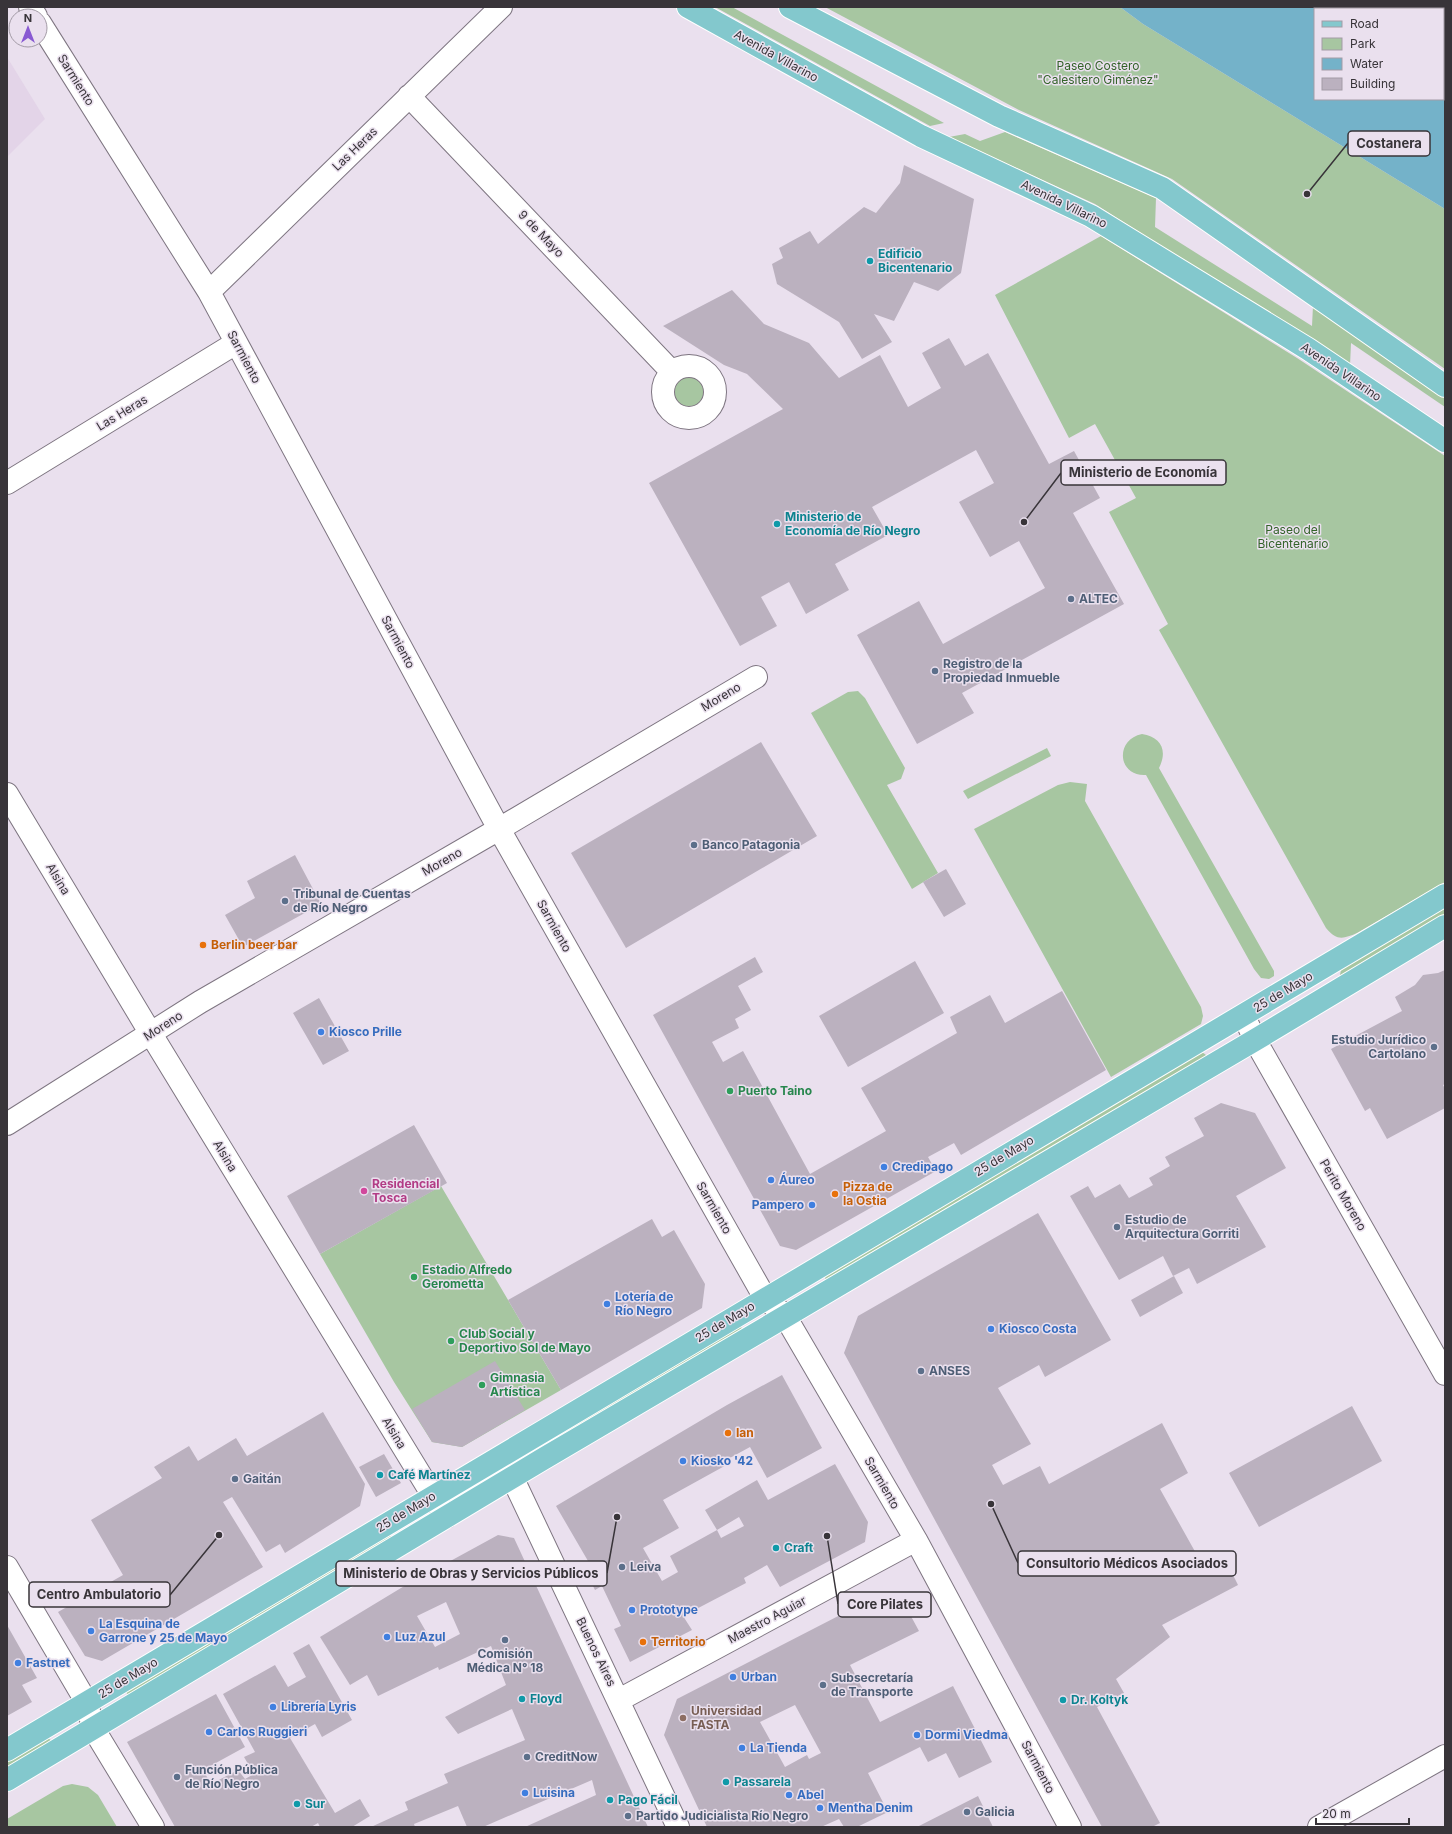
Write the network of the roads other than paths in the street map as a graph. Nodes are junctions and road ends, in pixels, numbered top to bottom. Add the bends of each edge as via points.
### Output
1 (501, 7) edge
2 (688, 7) edge
3 (790, 7) edge
4 (48, 36) edge
5 (409, 96) junction
6 (209, 292) junction
7 (236, 343) junction
8 (672, 372) dead end
9 (1445, 386) edge
10 (1445, 441) edge
11 (7, 483) edge
12 (756, 677) dead end
13 (7, 794) edge
14 (499, 829) junction
15 (1445, 895) edge
16 (1445, 926) edge
17 (1244, 1016) junction
18 (151, 1034) junction
19 (1255, 1040) junction
20 (7, 1124) edge
21 (765, 1298) junction
22 (785, 1316) junction
23 (1445, 1374) edge
24 (512, 1477) junction
25 (432, 1496) junction
26 (446, 1517) junction
27 (916, 1540) junction
28 (7, 1567) edge
29 (619, 1700) junction
30 (87, 1703) junction
31 (93, 1728) junction
32 (7, 1750) edge
33 (1445, 1756) edge
34 (7, 1780) edge
35 (153, 1827) edge
36 (678, 1827) edge
37 (1070, 1827) edge
38 (1318, 1827) edge

1 - 5 street, Las Heras
2 - 10 main road, Avenida Villarino via 920,136 1091,216 1308,349
3 - 9 main road via 999,116 1162,188
4 - 6 street, Sarmiento
5 - 6 street, Las Heras
5 - 8 street, 9 de Mayo
6 - 7 street, Sarmiento
7 - 11 street, Las Heras
7 - 14 street, Sarmiento
12 - 14 street, Moreno
13 - 18 street, Alsina
14 - 18 street, Moreno via 200,1002
14 - 21 street, Sarmiento
15 - 17 main road, 25 de Mayo
16 - 19 main road, 25 de Mayo
17 - 19 street, Perito Moreno
17 - 21 main road, 25 de Mayo
18 - 20 street, Moreno
18 - 25 street, Alsina
19 - 22 main road, 25 de Mayo
19 - 23 street, Perito Moreno
21 - 22 street, Sarmiento
21 - 25 main road, 25 de Mayo
22 - 24 main road, 25 de Mayo
22 - 27 street, Sarmiento
24 - 26 main road, 25 de Mayo
24 - 29 street, Buenos Aires
25 - 26 street, Alsina
25 - 30 main road, 25 de Mayo
26 - 31 main road, 25 de Mayo
27 - 29 street, Maestro Aguiar
27 - 37 street, Sarmiento
28 - 30 street
29 - 36 street, Buenos Aires
30 - 31 street
30 - 32 main road, 25 de Mayo
31 - 34 main road, 25 de Mayo
31 - 35 street
33 - 38 street

